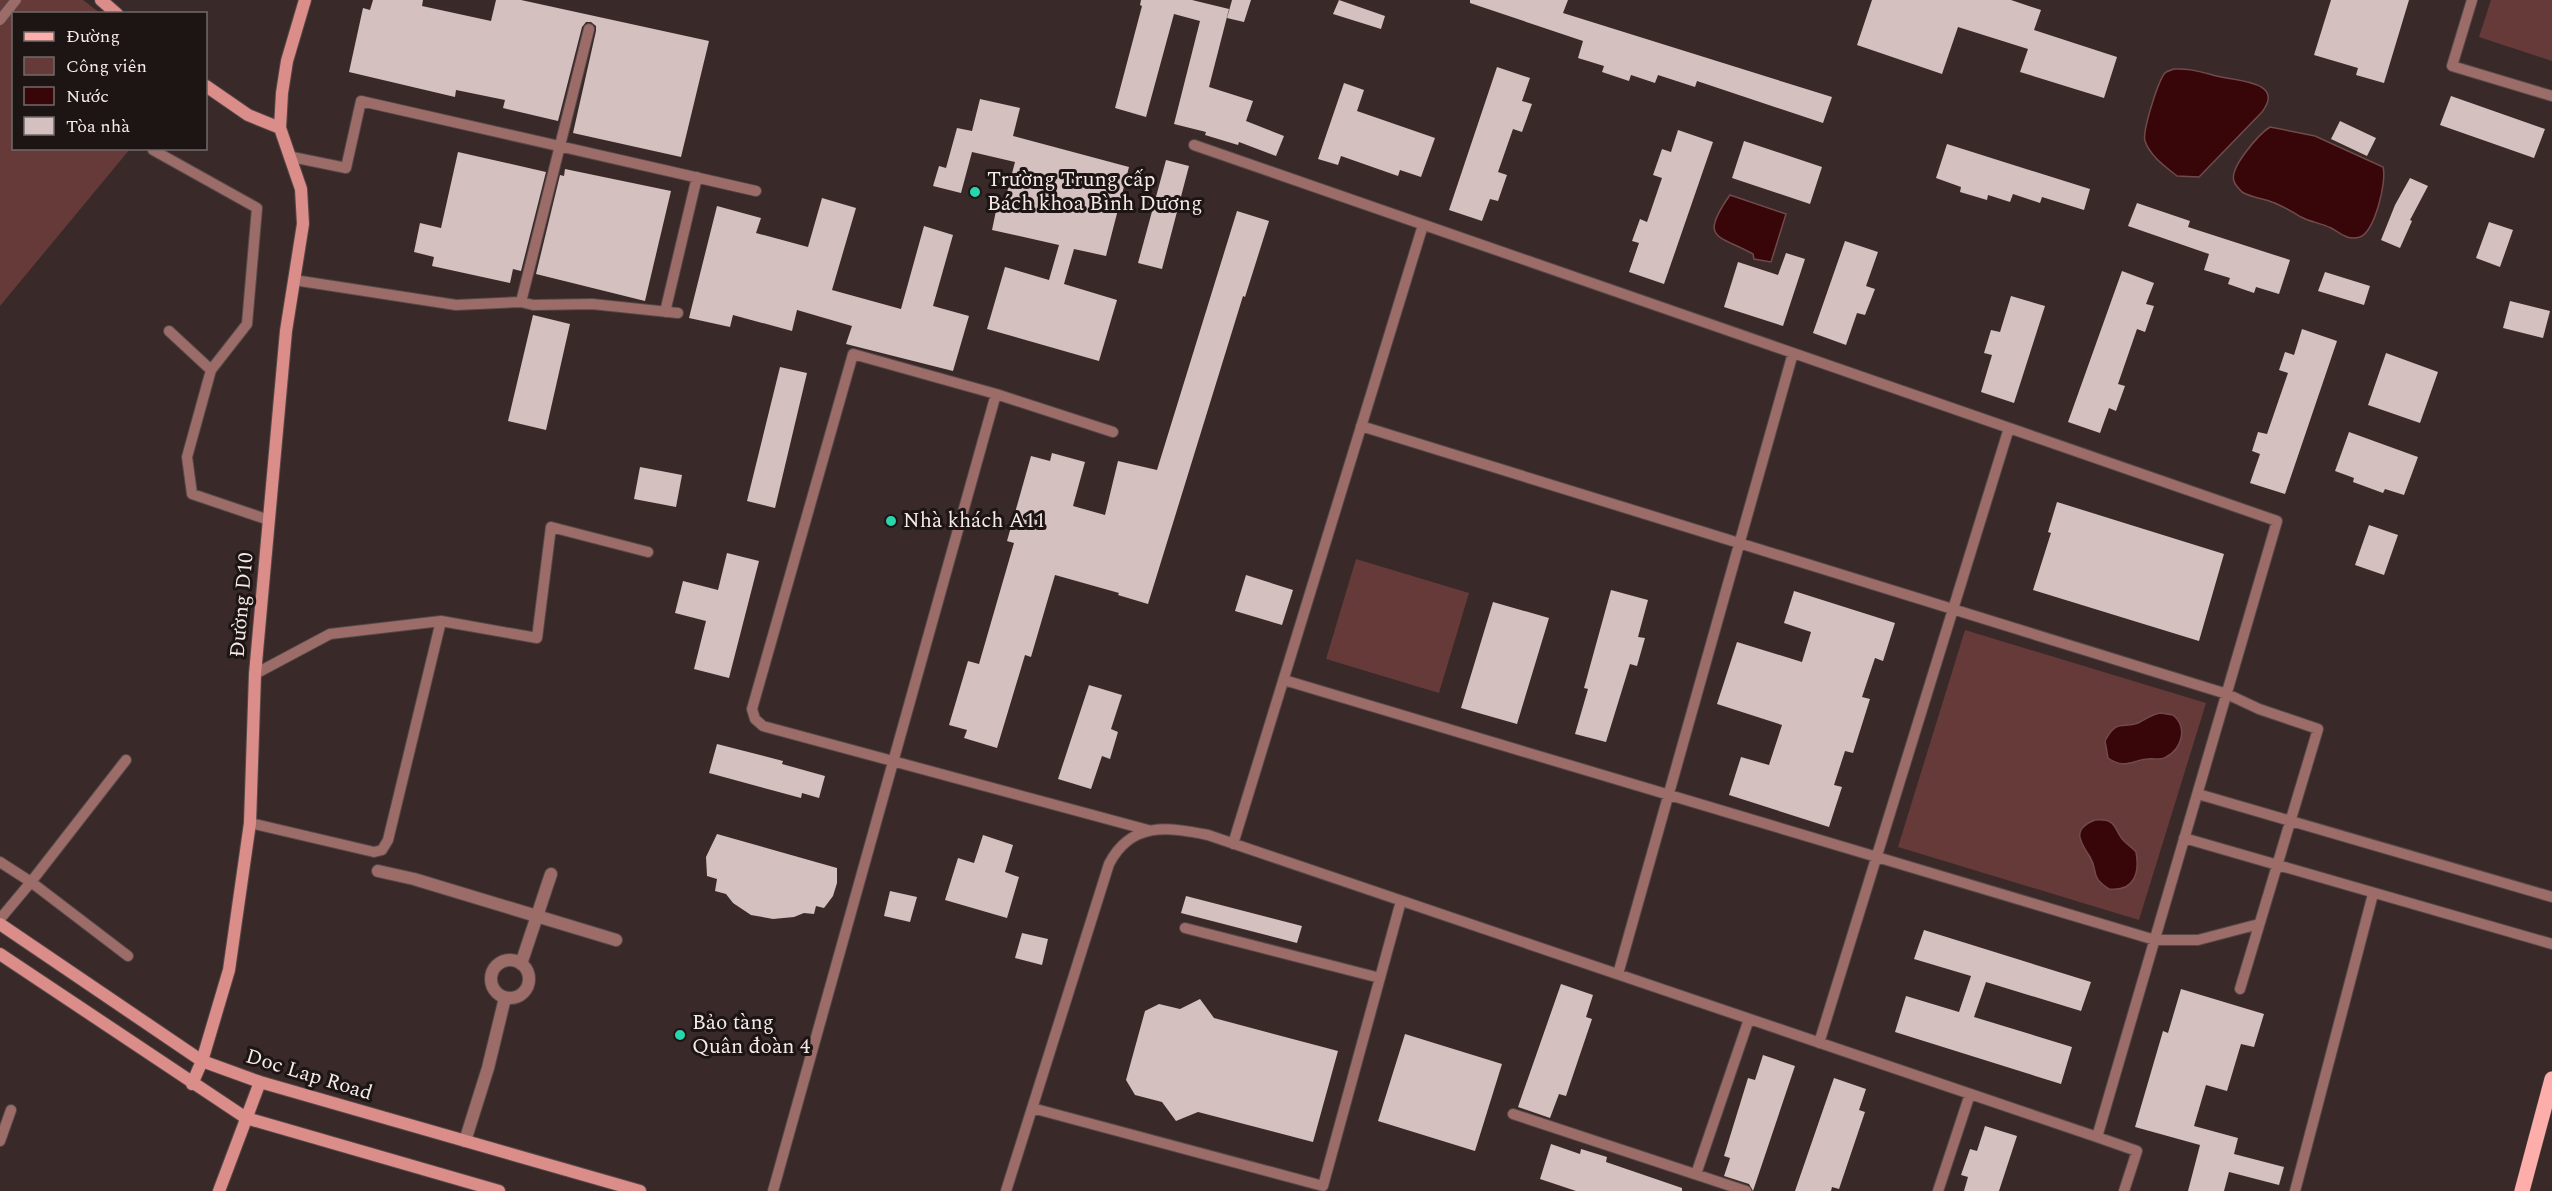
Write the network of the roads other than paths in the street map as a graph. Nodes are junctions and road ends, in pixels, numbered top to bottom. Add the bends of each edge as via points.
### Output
1 (16, 0) edge
2 (101, 0) edge
3 (304, 0) edge
4 (2472, 0) edge
5 (115, 12) edge
6 (0, 20) edge
7 (589, 29) dead end
8 (207, 87) edge
9 (2552, 96) edge
10 (280, 128) junction
11 (560, 146) junction
12 (1194, 146) dead end
13 (153, 150) dead end
14 (292, 157) junction
15 (697, 177) junction
16 (756, 191) dead end
17 (1423, 225) junction
18 (294, 280) junction
19 (521, 302) junction
20 (665, 312) junction
21 (678, 313) dead end
22 (169, 331) dead end
23 (1793, 353) junction
24 (211, 370) junction
25 (996, 394) junction
26 (1361, 426) junction
27 (2009, 428) junction
28 (1113, 432) dead end
29 (269, 520) junction
30 (1740, 543) junction
31 (648, 552) dead end
32 (1953, 609) junction
33 (441, 621) junction
34 (255, 674) junction
35 (1284, 680) junction
36 (2227, 694) junction
37 (126, 760) dead end
38 (893, 761) junction
39 (2198, 794) junction
40 (1669, 795) junction
41 (2291, 821) junction
42 (250, 823) junction
43 (1148, 830) junction
44 (2184, 838) junction
45 (1233, 844) junction
46 (1876, 856) junction
47 (0, 862) edge
48 (2277, 865) junction
49 (378, 871) dead end
50 (550, 874) dead end
51 (31, 882) junction
52 (2373, 894) junction
53 (2552, 897) edge
54 (1401, 901) junction
55 (537, 915) junction
56 (0, 919) edge
57 (0, 924) edge
58 (2259, 924) junction
59 (1185, 928) dead end
60 (616, 940) dead end
61 (2155, 940) junction
62 (2552, 944) edge
63 (0, 954) edge
64 (128, 956) dead end
65 (521, 964) junction
66 (1618, 975) junction
67 (1380, 978) junction
68 (2240, 988) dead end
69 (505, 998) junction
70 (1749, 1019) junction
71 (1819, 1043) junction
72 (202, 1061) junction
73 (2552, 1079) edge
74 (260, 1082) junction
75 (192, 1084) junction
76 (1970, 1094) junction
77 (2549, 1102) edge
78 (1032, 1108) junction
79 (11, 1110) dead end
80 (1513, 1114) dead end
81 (246, 1118) junction
82 (2097, 1137) junction
83 (0, 1141) edge
84 (465, 1141) junction
85 (1696, 1174) junction
86 (219, 1191) edge
87 (499, 1191) edge
88 (640, 1191) edge
89 (773, 1191) edge
90 (1006, 1191) edge
91 (1746, 1191) edge
92 (1938, 1191) edge
93 (2124, 1191) edge
94 (2295, 1191) edge
95 (2522, 1191) edge

1 - 6 lane
2 - 5 street
3 - 10 street via 287,61
4 - 9 lane via 2452,66
7 - 11 lane
8 - 10 street via 248,115
10 - 14 street, Đường D10
11 - 14 lane via 362,101 346,168
11 - 15 lane
11 - 19 lane
12 - 17 lane
13 - 24 lane via 257,208 247,324
14 - 18 street, Đường D10 via 304,209
15 - 16 lane
15 - 20 lane
17 - 23 lane
17 - 26 lane
18 - 19 lane via 456,305
18 - 29 street, Đường D10
19 - 20 lane via 627,305
20 - 21 lane
22 - 24 lane
23 - 27 lane
23 - 30 lane
24 - 29 lane via 187,457 192,494
25 - 28 lane
25 - 38 lane
25 - 38 lane via 853,354 753,704 755,719 763,726
26 - 30 lane
26 - 35 lane
27 - 32 lane
27 - 36 lane via 2277,521
29 - 34 street, Đường D10
30 - 32 lane
30 - 40 lane
31 - 33 lane via 552,526 537,638
32 - 36 lane
32 - 46 lane
33 - 34 lane via 330,634
33 - 42 lane via 388,840 382,849 374,852
34 - 42 street, Đường D10
35 - 40 lane
35 - 45 lane
36 - 39 lane
36 - 41 lane via 2259,710 2318,729
37 - 51 lane
38 - 43 lane
38 - 89 lane
39 - 41 lane
39 - 44 lane
40 - 46 lane
40 - 66 lane
41 - 48 lane
41 - 53 lane
42 - 72 street, Đường D10 via 229,970
43 - 45 lane via 1192,832
43 - 78 lane via 1127,840 1109,864
44 - 48 lane
44 - 61 lane
45 - 54 lane
46 - 61 lane
46 - 71 lane
47 - 51 lane
48 - 52 lane
48 - 58 lane
49 - 55 street
50 - 55 street
51 - 56 lane
51 - 64 lane
52 - 62 lane
52 - 94 lane
54 - 66 lane
54 - 67 lane
55 - 60 street
55 - 65 street
57 - 72 street, Doc Lap Road
58 - 61 lane via 2198,939
58 - 68 lane
59 - 67 lane
61 - 82 lane
63 - 75 street
65 - 69 street via 529,976 525,991
65 - 69 street via 507,961 494,969 491,983
66 - 70 lane
67 - 78 lane via 1323,1186
69 - 84 street
70 - 71 lane
70 - 85 lane
71 - 76 lane
72 - 74 street, Doc Lap Road
72 - 75 street, Đường D10
73 - 77 main road
74 - 81 street
74 - 84 street, Doc Lap Road
75 - 81 street
76 - 82 lane
76 - 92 lane
77 - 95 main road
78 - 90 lane
79 - 83 lane
80 - 85 lane
81 - 86 street
81 - 87 street
82 - 93 lane via 2138,1151
84 - 88 street, Doc Lap Road
85 - 91 lane

